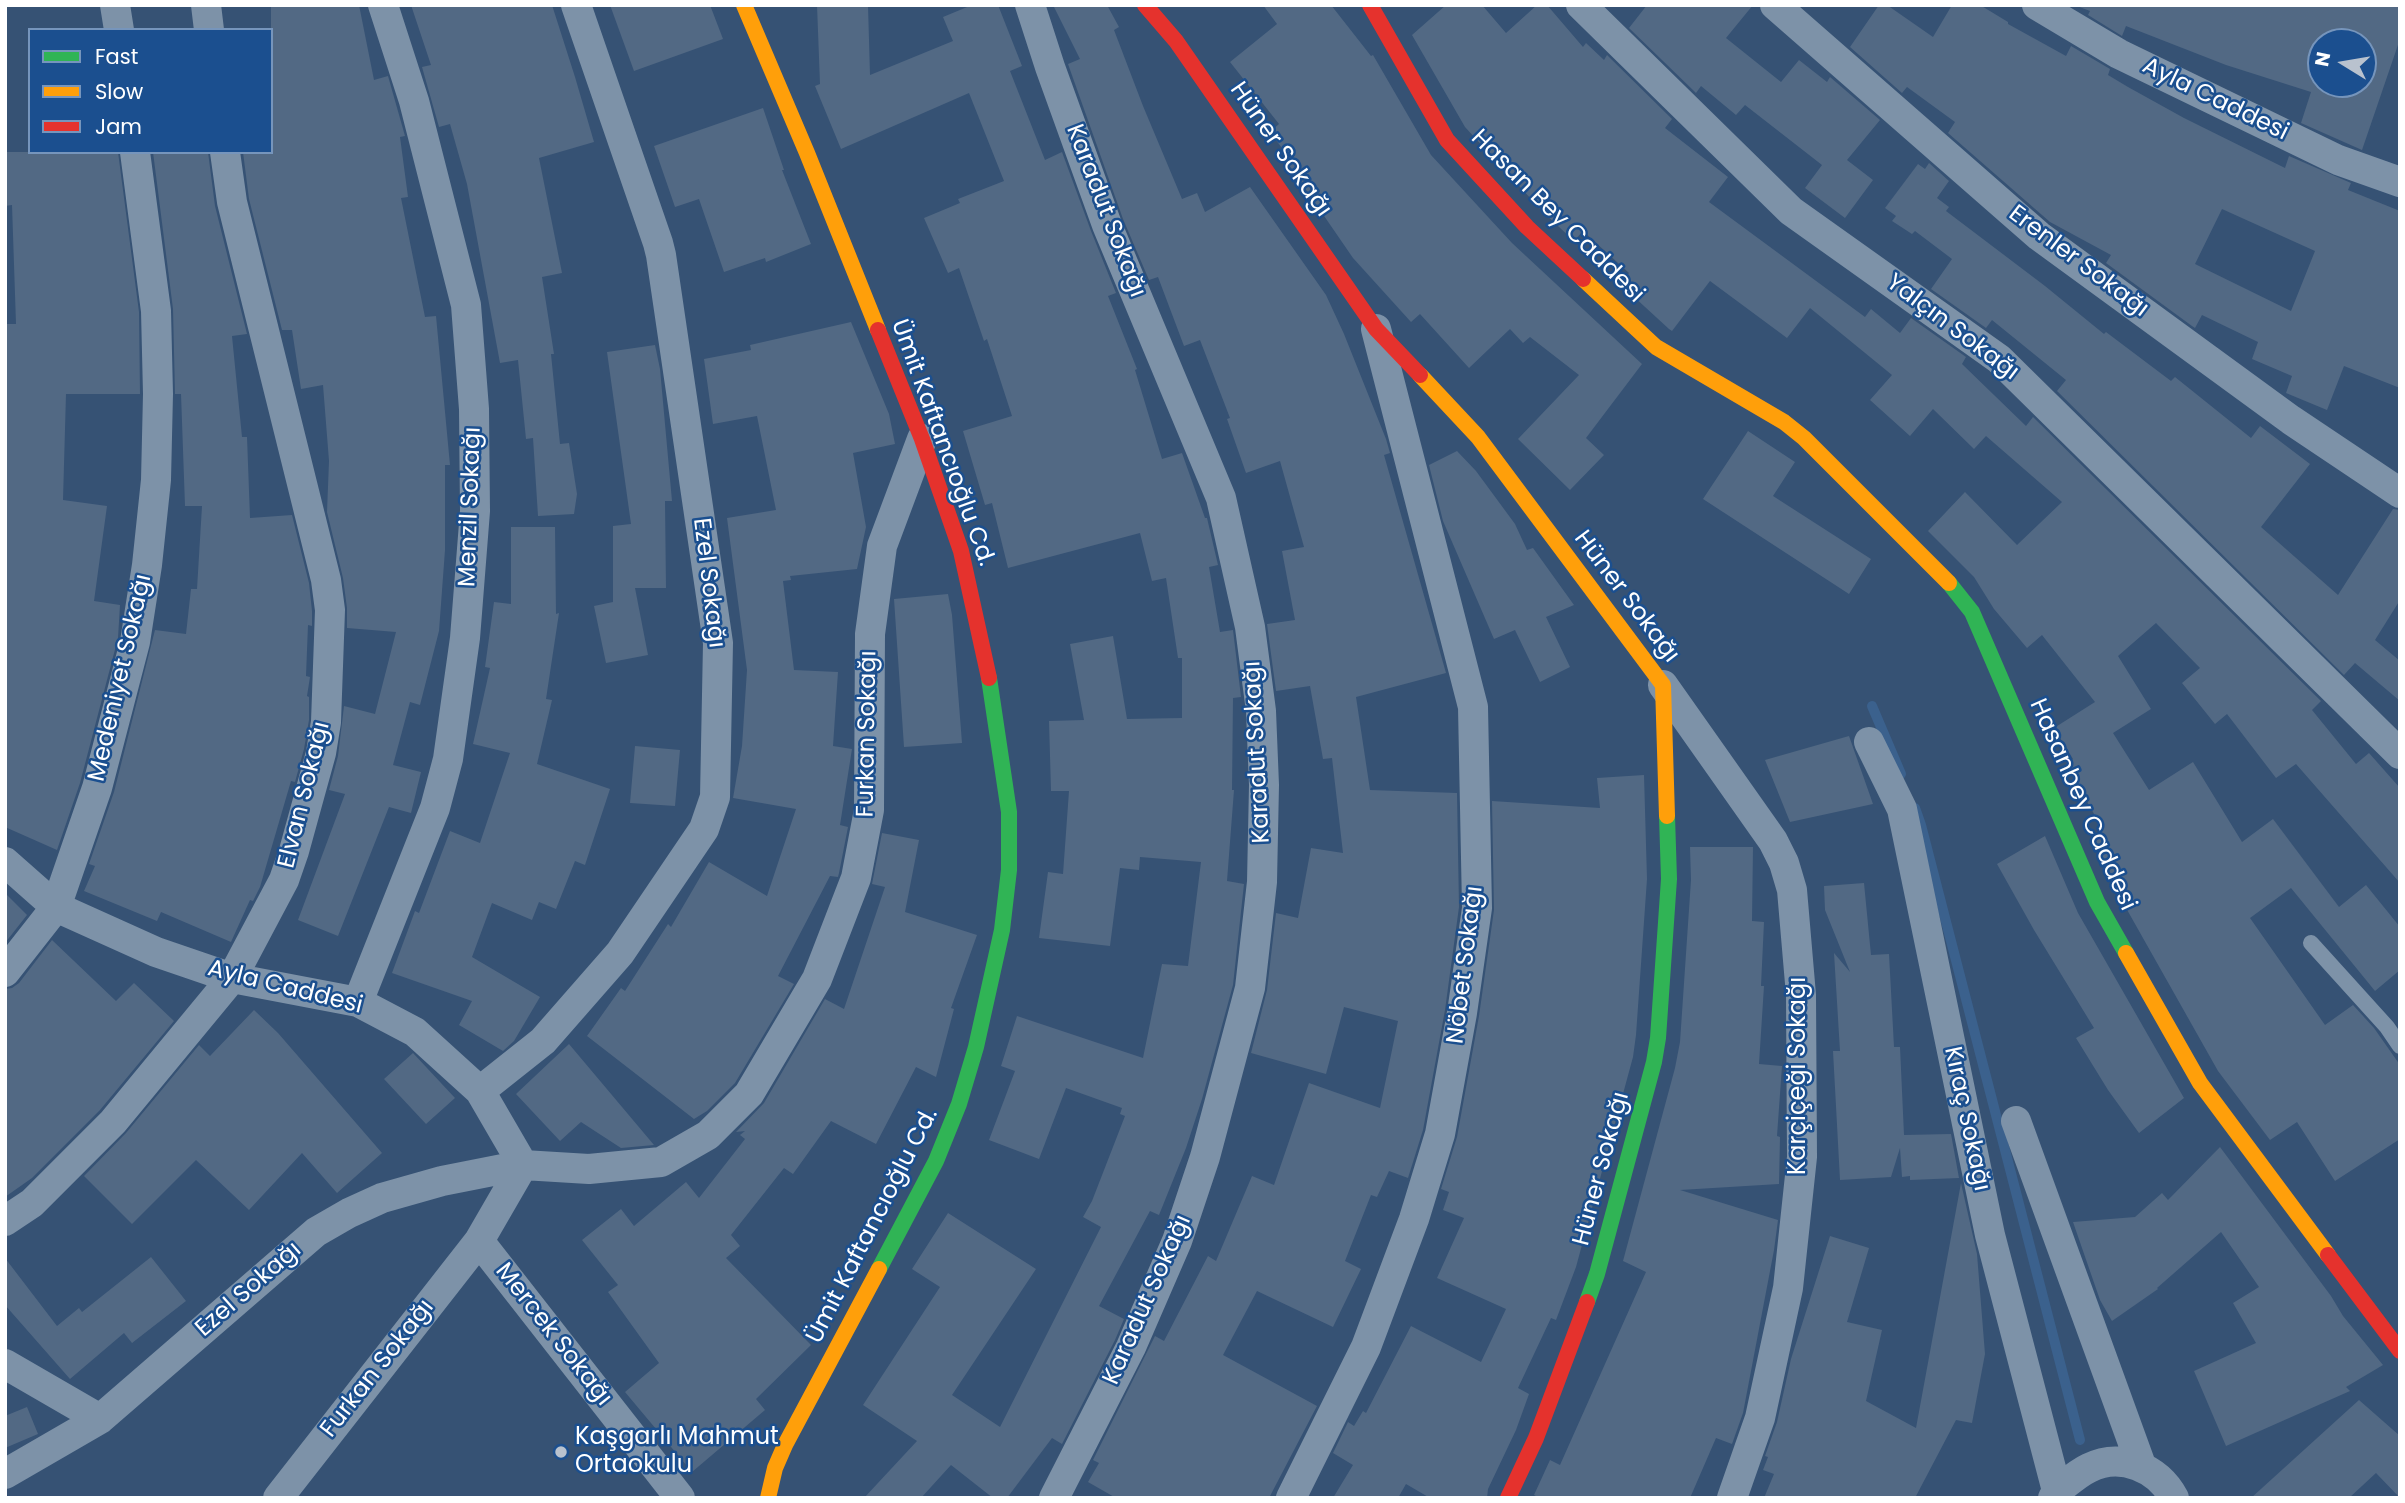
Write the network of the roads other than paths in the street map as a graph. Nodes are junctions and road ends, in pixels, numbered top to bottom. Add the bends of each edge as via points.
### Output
1 (115, 5) edge
2 (206, 5) edge
3 (383, 5) edge
4 (576, 5) edge
5 (744, 5) edge
6 (1030, 5) edge
7 (1145, 5) edge
8 (1370, 5) edge
9 (1581, 5) edge
10 (1775, 5) edge
11 (2037, 5) edge
12 (119, 28) edge
13 (209, 28) edge
14 (135, 154) edge
15 (225, 154) edge
16 (2400, 181) edge
17 (1376, 329) junction
18 (1656, 347) joint
19 (922, 439) junction
20 (2400, 493) edge
21 (1664, 685) junction
22 (1869, 742) dead end
23 (2400, 754) edge
24 (5, 862) edge
25 (56, 907) junction
26 (2311, 943) dead end
27 (5, 972) edge
28 (232, 978) junction
29 (358, 1002) junction
30 (2400, 1046) edge
31 (480, 1091) junction
32 (2016, 1121) dead end
33 (523, 1165) junction
34 (5, 1221) edge
35 (479, 1241) junction
36 (2400, 1351) edge
37 (5, 1364) edge
38 (100, 1419) junction
39 (2141, 1465) junction
40 (5, 1474) edge
41 (2055, 1494) edge
42 (278, 1498) edge
43 (681, 1498) edge
44 (768, 1498) edge
45 (1054, 1498) edge
46 (1291, 1498) edge
47 (1508, 1498) edge
48 (1732, 1498) edge
49 (2174, 1498) edge

1 - 12 street
2 - 13 street
3 - 29 street, Menzil Sokağı via 414,101 466,305 475,512 465,638 448,759 435,808
4 - 31 street, Ezel Sokağı via 659,243 718,643 715,797 704,829 620,953 543,1041
5 - 19 street, Ümit Kaftancıoğlu Cd.
6 - 45 street, Karadut Sokağı via 1107,225 1221,498 1250,626 1261,711 1264,785 1262,882 1250,989 1205,1157 1177,1241 1136,1335
7 - 17 street, Hüner Sokağı via 1176,41
8 - 18 street, Hasan Bey Caddesi via 1447,140 1527,227
9 - 23 street, Yalçın Sokağı via 1791,211 2000,359
10 - 20 street, Erenler Sokağı via 2039,236 2291,420
11 - 16 street, Ayla Caddesi via 2119,54 2338,160
14 - 25 street, Medeniyet Sokağı via 156,311 156,481 135,642 97,788
15 - 28 street, Elvan Sokağı via 232,202 330,610 326,722 295,851
17 - 21 street, Hüner Sokağı via 1478,437
17 - 46 street, Nöbet Sokağı via 1473,707 1477,908 1440,1134 1414,1219 1366,1347
18 - 36 street, Hasanbey Caddesi via 1784,422 1972,611 2097,902 2200,1083
19 - 33 street, Furkan Sokağı via 881,546 870,634 869,810 856,878 817,979 749,1094 708,1135 661,1163 589,1169
19 - 44 street, Ümit Kaftancıoğlu Cd. via 961,551 991,689 1009,811 1002,930 960,1104 936,1161 785,1445
21 - 47 street, Hüner Sokağı via 1669,879 1654,1062 1597,1274 1536,1438
21 - 48 street, Karçiçeği Sokağı via 1784,863 1792,890 1800,982 1802,1157 1788,1288 1760,1418
22 - 41 street, Kıraç Sokağı via 1902,809 1990,1236
24 - 25 street, Ayla Caddesi
25 - 27 street, Medeniyet Sokağı
25 - 28 street, Ayla Caddesi via 156,952
26 - 30 lane
28 - 29 street, Ayla Caddesi
28 - 34 street, Elvan Sokağı via 113,1122 32,1203
29 - 31 street, Ayla Caddesi via 415,1032
31 - 33 street, Ayla Caddesi
32 - 39 street
33 - 35 street, Mercek Sokağı
33 - 38 street, Ezel Sokağı via 382,1198 316,1232
35 - 42 street, Furkan Sokağı
35 - 43 street, Mercek Sokağı
37 - 38 street
38 - 40 street, Ezel Sokağı
39 - 41 street via 2111,1462 2089,1468
39 - 49 street via 2167,1485

